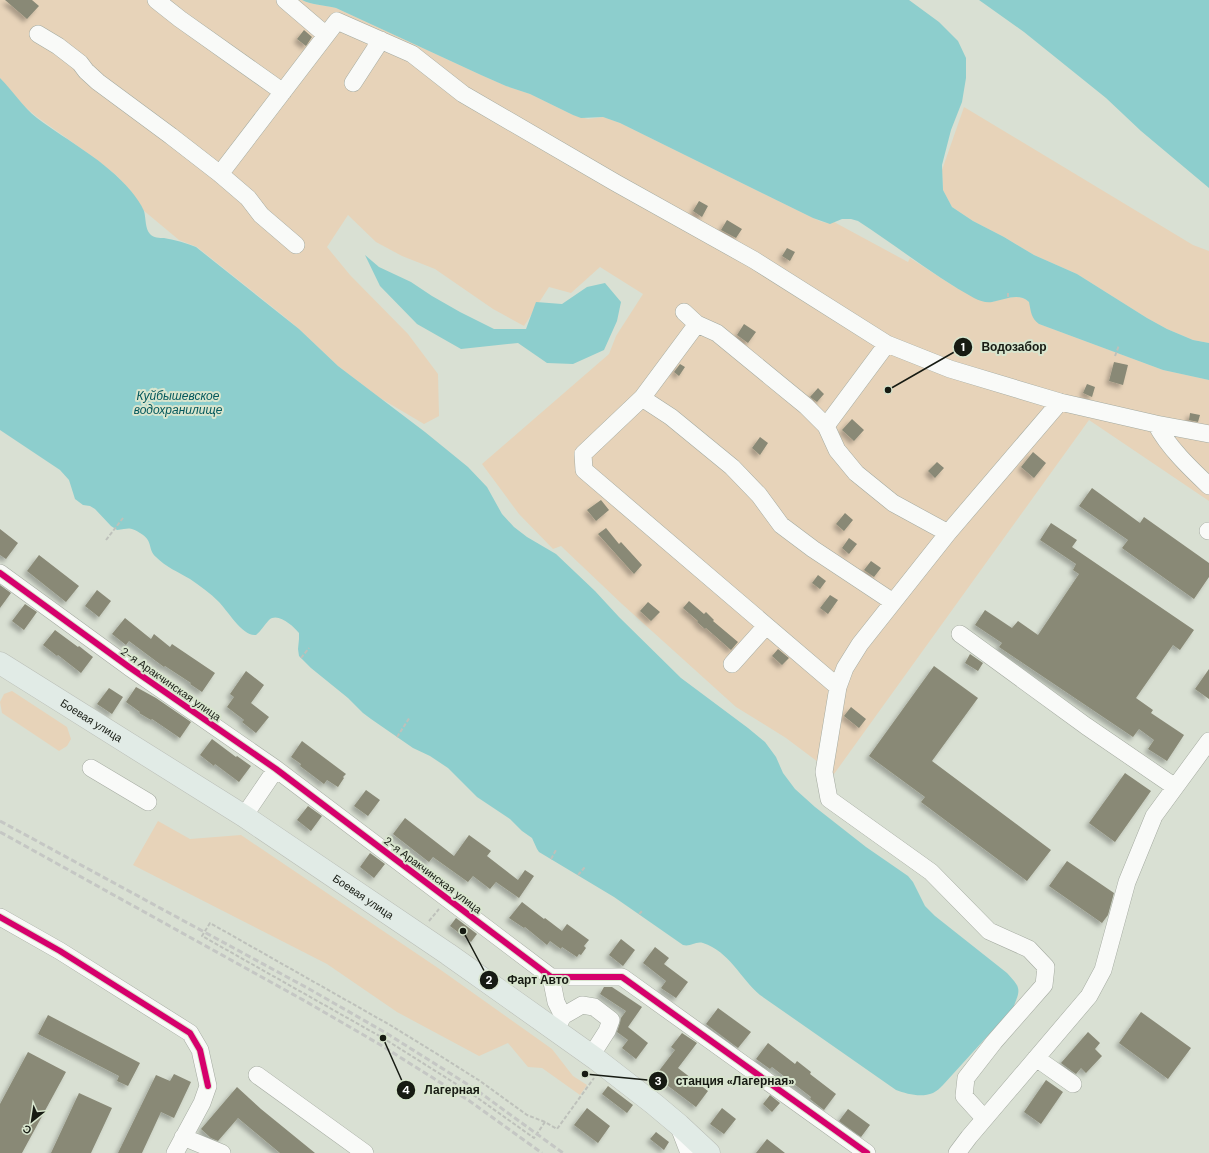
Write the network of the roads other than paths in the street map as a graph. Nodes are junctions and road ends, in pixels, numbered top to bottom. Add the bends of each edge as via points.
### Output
1 (156, 0) edge
2 (285, 0) edge
3 (38, 34) dead end
4 (326, 35) junction
5 (381, 40) junction
6 (353, 83) dead end
7 (283, 92) junction
8 (220, 174) junction
9 (296, 245) dead end
10 (684, 312) dead end
11 (697, 324) junction
12 (887, 344) junction
13 (642, 398) junction
14 (1060, 402) junction
15 (1156, 424) junction
16 (826, 426) junction
17 (1209, 434) edge
18 (1209, 486) edge
19 (948, 533) junction
20 (0, 573) edge
21 (893, 602) junction
22 (766, 626) junction
23 (960, 634) dead end
24 (0, 663) edge
25 (732, 664) dead end
26 (838, 687) junction
27 (1209, 742) edge
28 (91, 768) dead end
29 (276, 769) junction
30 (1175, 787) junction
31 (148, 802) dead end
32 (244, 816) junction
33 (0, 917) edge
34 (551, 977) junction
35 (559, 1023) junction
36 (591, 1056) junction
37 (1036, 1058) junction
38 (257, 1075) dead end
39 (1073, 1084) dead end
40 (984, 1118) junction
41 (679, 1125) junction
42 (183, 1137) junction
43 (175, 1153) edge
44 (222, 1153) edge
45 (365, 1153) edge
46 (689, 1153) edge
47 (710, 1153) edge
48 (867, 1153) edge
49 (957, 1153) edge

1 - 7 street
2 - 4 street
3 - 8 street via 58,46 80,63 98,82
4 - 5 street via 337,21
4 - 7 street
5 - 6 street
5 - 12 street via 412,54 463,94 754,260
7 - 8 street
8 - 9 street
10 - 11 street
11 - 13 street
11 - 16 street via 717,333 806,406
12 - 14 street via 950,369
12 - 16 street
13 - 21 street via 732,467 759,495 780,525
13 - 22 street via 583,454 584,470
14 - 15 street
14 - 19 street
15 - 17 street
15 - 18 street via 1167,440
16 - 19 street via 837,450 856,473 893,503
19 - 21 street
20 - 29 street, 2-я Аракчинская улица
21 - 26 street via 860,644 845,668
22 - 25 street
22 - 26 street
23 - 30 street
24 - 32 main road, Боевая улица
26 - 40 street via 824,772 829,799 931,872 989,931 1029,949 1046,967 1044,985 966,1078 964,1096
27 - 30 street
28 - 31 street
29 - 32 street
29 - 34 street, 2-я Аракчинская улица
30 - 37 street via 1154,816 1127,882 1103,970 1089,996
32 - 35 main road, Боевая улица via 419,935
33 - 42 street via 60,951 190,1033 200,1050 208,1086 202,1103
34 - 35 street
34 - 48 street via 622,977
35 - 36 main road, Боевая улица
35 - 36 street via 582,1005 594,1007 611,1020 608,1031
36 - 41 main road, Боевая улица
37 - 39 street
37 - 40 street
38 - 45 street
40 - 49 street
41 - 46 street
41 - 47 main road, Боевая улица
42 - 43 street
42 - 44 street

